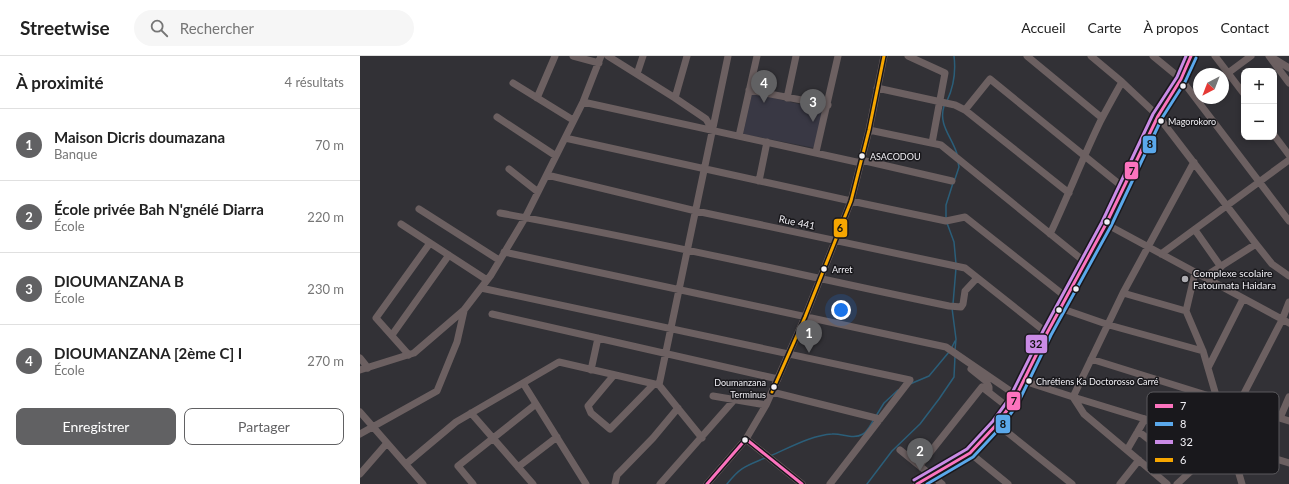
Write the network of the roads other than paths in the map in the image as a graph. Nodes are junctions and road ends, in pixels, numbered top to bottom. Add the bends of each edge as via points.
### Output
1 (555, 56) edge
2 (573, 56) edge
3 (608, 56) edge
4 (643, 56) edge
5 (687, 56) edge
6 (728, 56) edge
7 (756, 56) edge
8 (796, 56) edge
9 (838, 56) edge
10 (884, 56) edge
11 (908, 56) edge
12 (1027, 56) edge
13 (1091, 56) edge
14 (1153, 56) edge
15 (1191, 56) edge
16 (1215, 56) edge
17 (1251, 56) edge
18 (1269, 56) edge
19 (600, 59) edge
20 (1224, 68) edge
21 (1289, 68) edge
22 (1229, 72) edge
23 (637, 74) junction
24 (1229, 74) edge
25 (1181, 79) junction
26 (1122, 82) junction
27 (513, 83) dead end
28 (1289, 83) edge
29 (877, 88) junction
30 (749, 90) junction
31 (1241, 90) edge
32 (537, 98) junction
33 (675, 98) junction
34 (788, 98) junction
35 (582, 102) junction
36 (941, 102) junction
37 (828, 105) junction
38 (965, 110) junction
39 (1158, 116) junction
40 (497, 117) dead end
41 (1102, 118) junction
42 (573, 120) junction
43 (869, 130) junction
44 (712, 131) junction
45 (739, 136) junction
46 (565, 138) junction
47 (1277, 139) edge
48 (767, 142) junction
49 (932, 143) junction
50 (816, 152) junction
51 (1085, 155) junction
52 (1289, 155) edge
53 (556, 156) junction
54 (1289, 160) edge
55 (861, 162) junction
56 (1194, 162) junction
57 (509, 169) dead end
58 (704, 169) junction
59 (547, 175) junction
60 (758, 181) junction
61 (952, 181) dead end
62 (1259, 182) junction
63 (1124, 188) junction
64 (538, 192) junction
65 (1069, 193) junction
66 (851, 201) junction
67 (1228, 206) junction
68 (419, 209) dead end
69 (696, 211) junction
70 (500, 213) dead end
71 (525, 218) junction
72 (1289, 221) edge
73 (401, 224) dead end
74 (1106, 224) junction
75 (1195, 230) junction
76 (1050, 234) junction
77 (836, 241) junction
78 (430, 243) junction
79 (1256, 244) junction
80 (1147, 247) junction
81 (688, 249) junction
82 (504, 252) junction
83 (1161, 254) junction
84 (449, 255) junction
85 (499, 260) junction
86 (1085, 262) junction
87 (1221, 267) junction
88 (1195, 273) junction
89 (1289, 276) edge
90 (1204, 277) junction
91 (977, 278) junction
92 (487, 280) junction
93 (820, 280) junction
94 (481, 288) junction
95 (680, 289) junction
96 (1123, 293) junction
97 (1066, 297) junction
98 (1243, 299) junction
99 (1289, 302) edge
100 (1060, 308) junction
101 (464, 310) junction
102 (1186, 311) junction
103 (492, 314) dead end
104 (805, 316) junction
105 (1286, 322) edge
106 (1109, 325) junction
107 (671, 329) junction
108 (1047, 333) junction
109 (392, 335) junction
110 (598, 338) junction
111 (1203, 351) junction
112 (666, 354) junction
113 (788, 354) junction
114 (409, 355) junction
115 (360, 358) edge
116 (1091, 359) junction
117 (964, 364) dead end
118 (368, 368) junction
119 (1208, 368) junction
120 (360, 370) edge
121 (591, 370) junction
122 (614, 375) junction
123 (778, 380) junction
124 (1024, 381) junction
125 (523, 383) junction
126 (657, 384) junction
127 (772, 392) junction
128 (989, 392) junction
129 (1195, 392) edge
130 (1215, 392) edge
131 (1246, 392) edge
132 (1016, 395) junction
133 (713, 396) dead end
134 (1073, 397) junction
135 (1289, 397) edge
136 (735, 399) junction
137 (536, 404) junction
138 (766, 405) junction
139 (678, 408) junction
140 (1009, 408) junction
141 (360, 412) edge
142 (471, 414) junction
143 (880, 418) junction
144 (1280, 418) joint
145 (1145, 419) joint
146 (1289, 421) edge
147 (997, 424) junction
148 (373, 426) junction
149 (1138, 431) junction
150 (360, 434) edge
151 (557, 437) junction
152 (702, 438) junction
153 (1147, 438) edge
154 (494, 439) junction
155 (746, 439) junction
156 (387, 443) junction
157 (900, 450) dead end
158 (1127, 450) junction
159 (970, 452) junction
160 (1139, 460) junction
161 (1279, 460) edge
162 (1289, 463) edge
163 (406, 464) junction
164 (920, 465) junction
165 (518, 467) junction
166 (1147, 467) edge
167 (360, 474) edge
168 (1155, 474) edge
169 (1188, 474) edge
170 (1239, 474) edge
171 (931, 475) junction
172 (794, 481) edge
173 (423, 484) edge
174 (473, 484) edge
175 (533, 484) edge
176 (586, 484) edge
177 (615, 484) edge
178 (660, 484) edge
179 (707, 484) edge
180 (802, 484) edge
181 (830, 484) edge
182 (917, 484) edge
183 (942, 484) edge
184 (1008, 484) edge
185 (1072, 484) edge
186 (1120, 484) edge
187 (1167, 484) edge
188 (1178, 484) edge
189 (1242, 484) edge

1 - 32 street
2 - 19 street
3 - 23 street
4 - 23 street
5 - 33 street
6 - 44 street
7 - 30 street
8 - 34 street
9 - 37 street
10 - 29 street
11 - 36 street via 945,74
12 - 41 street
13 - 26 street
14 - 25 street
15 - 25 street
16 - 20 street
17 - 22 street
18 - 21 street
18 - 28 street
19 - 35 street
23 - 33 street
24 - 31 street
25 - 39 street
25 - 62 street
26 - 39 street
26 - 41 street
27 - 32 street
29 - 36 street
29 - 43 street
30 - 34 street
30 - 45 street
32 - 42 street
33 - 44 street via 706,119
34 - 37 street
35 - 42 street
35 - 44 street
36 - 38 street
36 - 49 street
37 - 50 street
38 - 51 street via 990,79
38 - 65 street
39 - 56 street
39 - 63 street
40 - 53 street
41 - 51 street
42 - 46 street
43 - 49 street
43 - 55 street
44 - 45 street
44 - 58 street
45 - 48 street
46 - 53 street
46 - 58 street
47 - 52 street
48 - 50 street
48 - 60 street
49 - 76 street via 940,145
50 - 55 street
51 - 63 street
51 - 65 street
53 - 59 street
54 - 62 street
55 - 61 street
55 - 66 street
56 - 67 street
56 - 80 street
57 - 64 street
58 - 60 street
58 - 69 street
59 - 64 street
59 - 69 street, Rue 441
60 - 66 street
62 - 67 street
62 - 72 street
63 - 74 street
64 - 71 street
65 - 76 street
66 - 77 street
66 - 97 street via 946,221 965,217
67 - 75 street
67 - 79 street
68 - 85 street
69 - 77 street, Rue 441
69 - 81 street
70 - 71 street
71 - 81 street
71 - 82 street
73 - 78 street
74 - 80 street
74 - 86 street
75 - 83 street
75 - 87 street
76 - 86 street
77 - 91 street, Rue 441 via 965,268
77 - 93 street
78 - 84 street
78 - 109 street via 376,318
79 - 87 street
79 - 89 street via 1272,264
80 - 83 street
80 - 96 street
81 - 93 street
81 - 95 street
82 - 85 street
82 - 95 street
83 - 88 street
84 - 92 street
84 - 109 street
85 - 92 street
86 - 97 street
87 - 90 street
88 - 90 street
88 - 102 street
90 - 98 street
91 - 93 street via 965,291 961,307
91 - 108 street, Rue 441
92 - 94 street
93 - 104 street
94 - 101 street
94 - 107 street
95 - 104 street
95 - 107 street
96 - 102 street
96 - 106 street
97 - 100 street
98 - 105 street
98 - 119 street
99 - 105 street
100 - 106 street
100 - 108 street
101 - 114 street
101 - 148 street via 457,342 437,390
102 - 111 street
103 - 110 street
104 - 113 street
104 - 132 street via 946,347
105 - 131 street
106 - 111 street
106 - 116 street
107 - 112 street
107 - 113 street
108 - 124 street
109 - 114 street
110 - 112 street
110 - 121 street
111 - 119 street
112 - 123 street
112 - 126 street
113 - 123 street
113 - 143 street via 910,380
114 - 118 street
115 - 118 street
116 - 129 street
116 - 134 street
117 - 128 street via 986,381
118 - 120 street
119 - 130 street
121 - 122 street
121 - 125 street via 559,362
122 - 126 street
122 - 126 street via 588,406 591,413 610,429
123 - 127 street
124 - 132 street
124 - 134 street
125 - 137 street
125 - 142 street
126 - 139 street
127 - 138 street
127 - 143 street
128 - 140 street
128 - 164 street via 982,387
132 - 140 street
133 - 136 street
134 - 145 street
134 - 158 street via 1084,414
135 - 144 street
136 - 138 street
136 - 152 street
137 - 151 street
137 - 154 street
138 - 155 street
139 - 152 street
139 - 177 street via 617,475
140 - 147 street
141 - 148 street
142 - 154 street
142 - 163 street via 456,422
143 - 181 street
144 - 146 street
145 - 149 street
147 - 159 street
147 - 185 street
148 - 150 street
148 - 156 street
149 - 153 street
149 - 158 street
151 - 165 street
151 - 176 street
152 - 178 street
154 - 165 street
154 - 174 street via 458,466
155 - 172 street
155 - 179 street
156 - 163 street
156 - 167 street
157 - 164 street
158 - 160 street
159 - 171 street
159 - 184 street
160 - 166 street
160 - 186 street
161 - 162 street
163 - 173 street
164 - 171 street
165 - 175 street
168 - 187 street
169 - 188 street
170 - 189 street
171 - 182 street
171 - 183 street
172 - 180 street

